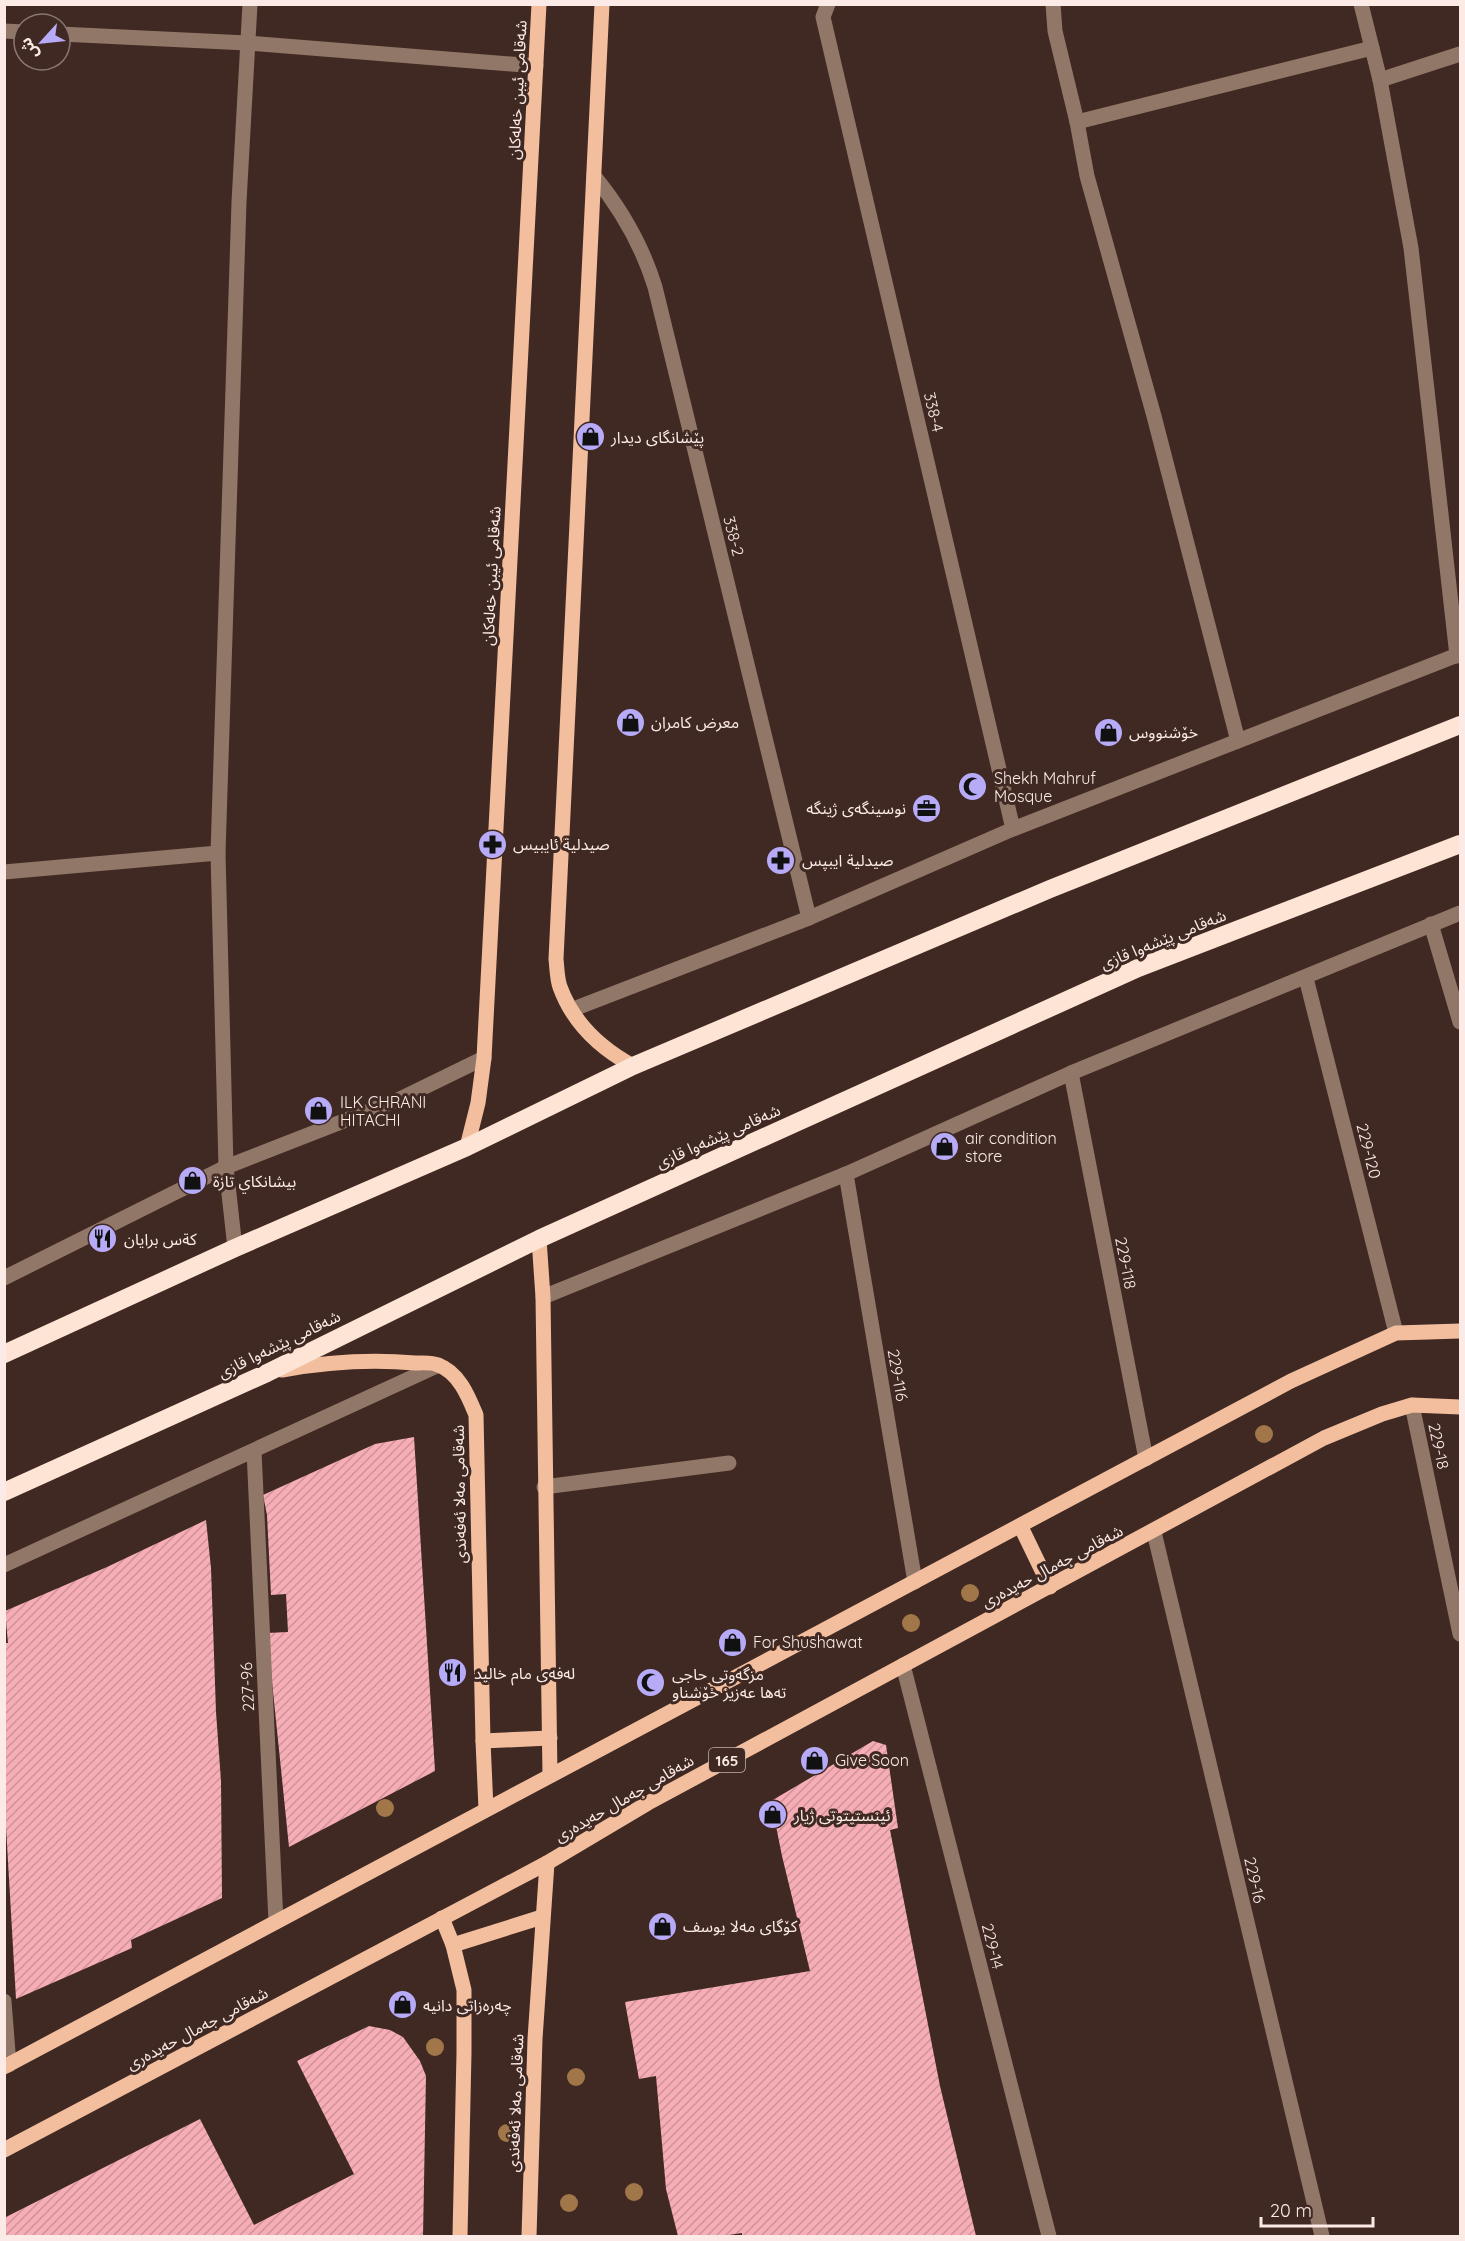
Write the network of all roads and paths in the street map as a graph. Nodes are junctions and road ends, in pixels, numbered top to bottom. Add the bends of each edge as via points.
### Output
1 (250, 4) edge
2 (539, 4) edge
3 (602, 4) edge
4 (828, 4) edge
5 (1053, 4) edge
6 (1361, 4) edge
7 (72, 35) edge
8 (247, 43) junction
9 (1372, 48) junction
10 (1461, 54) edge
11 (536, 66) junction
12 (1380, 80) junction
13 (1077, 122) junction
14 (594, 176) junction
15 (1459, 655) edge
16 (1461, 724) edge
17 (1238, 741) junction
18 (1013, 829) junction
19 (1461, 844) edge
20 (218, 853) junction
21 (4, 872) edge
22 (1461, 913) edge
23 (809, 918) junction
24 (1431, 924) junction
25 (1306, 978) junction
26 (571, 1010) junction
27 (1461, 1022) edge
28 (484, 1058) junction
29 (633, 1066) junction
30 (1071, 1073) junction
31 (467, 1147) junction
32 (226, 1167) junction
33 (846, 1174) junction
34 (539, 1239) junction
35 (235, 1248) junction
36 (4, 1278) edge
37 (543, 1297) junction
38 (1461, 1331) edge
39 (1396, 1334) junction
40 (4, 1354) edge
41 (439, 1365) junction
42 (267, 1372) junction
43 (1412, 1405) junction
44 (1461, 1407) edge
45 (254, 1451) junction
46 (1146, 1459) junction
47 (729, 1462) dead end
48 (544, 1487) junction
49 (4, 1492) edge
50 (1022, 1527) junction
51 (1154, 1532) junction
52 (4, 1565) edge
53 (915, 1582) junction
54 (1050, 1587) junction
55 (1461, 1635) edge
56 (903, 1665) junction
57 (550, 1738) junction
58 (483, 1741) junction
59 (550, 1775) junction
60 (486, 1809) junction
61 (547, 1863) junction
62 (542, 1917) junction
63 (442, 1918) junction
64 (276, 1922) junction
65 (453, 1945) junction
66 (4, 2001) edge
67 (7, 2066) edge
68 (4, 2150) edge
69 (460, 2236) edge
70 (529, 2236) edge
71 (1049, 2236) edge
72 (1322, 2236) edge

1 - 8 street
2 - 11 main road, شەقامی ئیبن خەلەکان
3 - 14 main road
4 - 18 street, 338-4 via 824,17
5 - 13 street via 1055,31
6 - 9 street
7 - 8 street
8 - 11 street
8 - 20 street via 238,202
9 - 12 street
9 - 13 street
10 - 12 street
11 - 28 main road, شەقامی ئیبن خەلەکان
12 - 15 street via 1411,248
13 - 17 street via 1087,176
14 - 23 street, 338-2 via 630,225 655,287
14 - 26 main road via 556,959 560,986
15 - 17 street
16 - 29 highway via 1050,889
17 - 18 street
18 - 23 street
19 - 34 highway, شەقامی پێشەوا قازی via 1138,968
20 - 21 street
20 - 32 street
22 - 24 street
23 - 26 street
24 - 25 street
24 - 27 street
25 - 30 street
25 - 39 street, 229-120
26 - 29 main road via 594,1040
28 - 31 main road, شەقامی ئیبن خەلەکان
28 - 32 street via 399,1099
29 - 31 highway
30 - 33 street
30 - 46 street, 229-118
31 - 35 highway
32 - 35 street
32 - 36 street
33 - 37 street
33 - 53 street, 229-116
34 - 37 main road
34 - 42 highway, شەقامی پێشەوا قازی
35 - 40 highway
37 - 48 main road
38 - 39 main road
39 - 46 main road via 1291,1382
41 - 42 main road via 370,1361
41 - 45 street
41 - 58 main road, شەقامی مەلا ئەفەندی via 462,1386 476,1415
42 - 49 highway, شەقامی پێشەوا قازی
43 - 44 main road, شەقامی جەمال حەیدەری / 165
43 - 51 main road, شەقامی جەمال حەیدەری / 165 via 1324,1438
43 - 55 street, 229-18
45 - 52 street
45 - 64 street, 227-96
46 - 50 main road
47 - 48 street
48 - 57 main road
50 - 53 main road
50 - 54 main road
51 - 54 main road, شەقامی جەمال حەیدەری / 165
51 - 72 street, 229-16
53 - 59 main road
54 - 56 main road, شەقامی جەمال حەیدەری / 165
56 - 61 main road, شەقامی جەمال حەیدەری / 165 via 648,1803
56 - 71 street, 229-14
57 - 58 main road
57 - 59 main road
58 - 60 main road, شەقامی مەلا ئەفەندی
59 - 60 main road
60 - 64 main road
61 - 62 main road, شەقامی مەلا ئەفەندی
61 - 63 main road, شەقامی جەمال حەیدەری / 165
62 - 65 main road
62 - 70 main road, شەقامی مەلا ئەفەندی
63 - 65 main road
63 - 68 main road, شەقامی جەمال حەیدەری / 165
64 - 67 main road
65 - 69 main road via 464,1990
66 - 67 street

